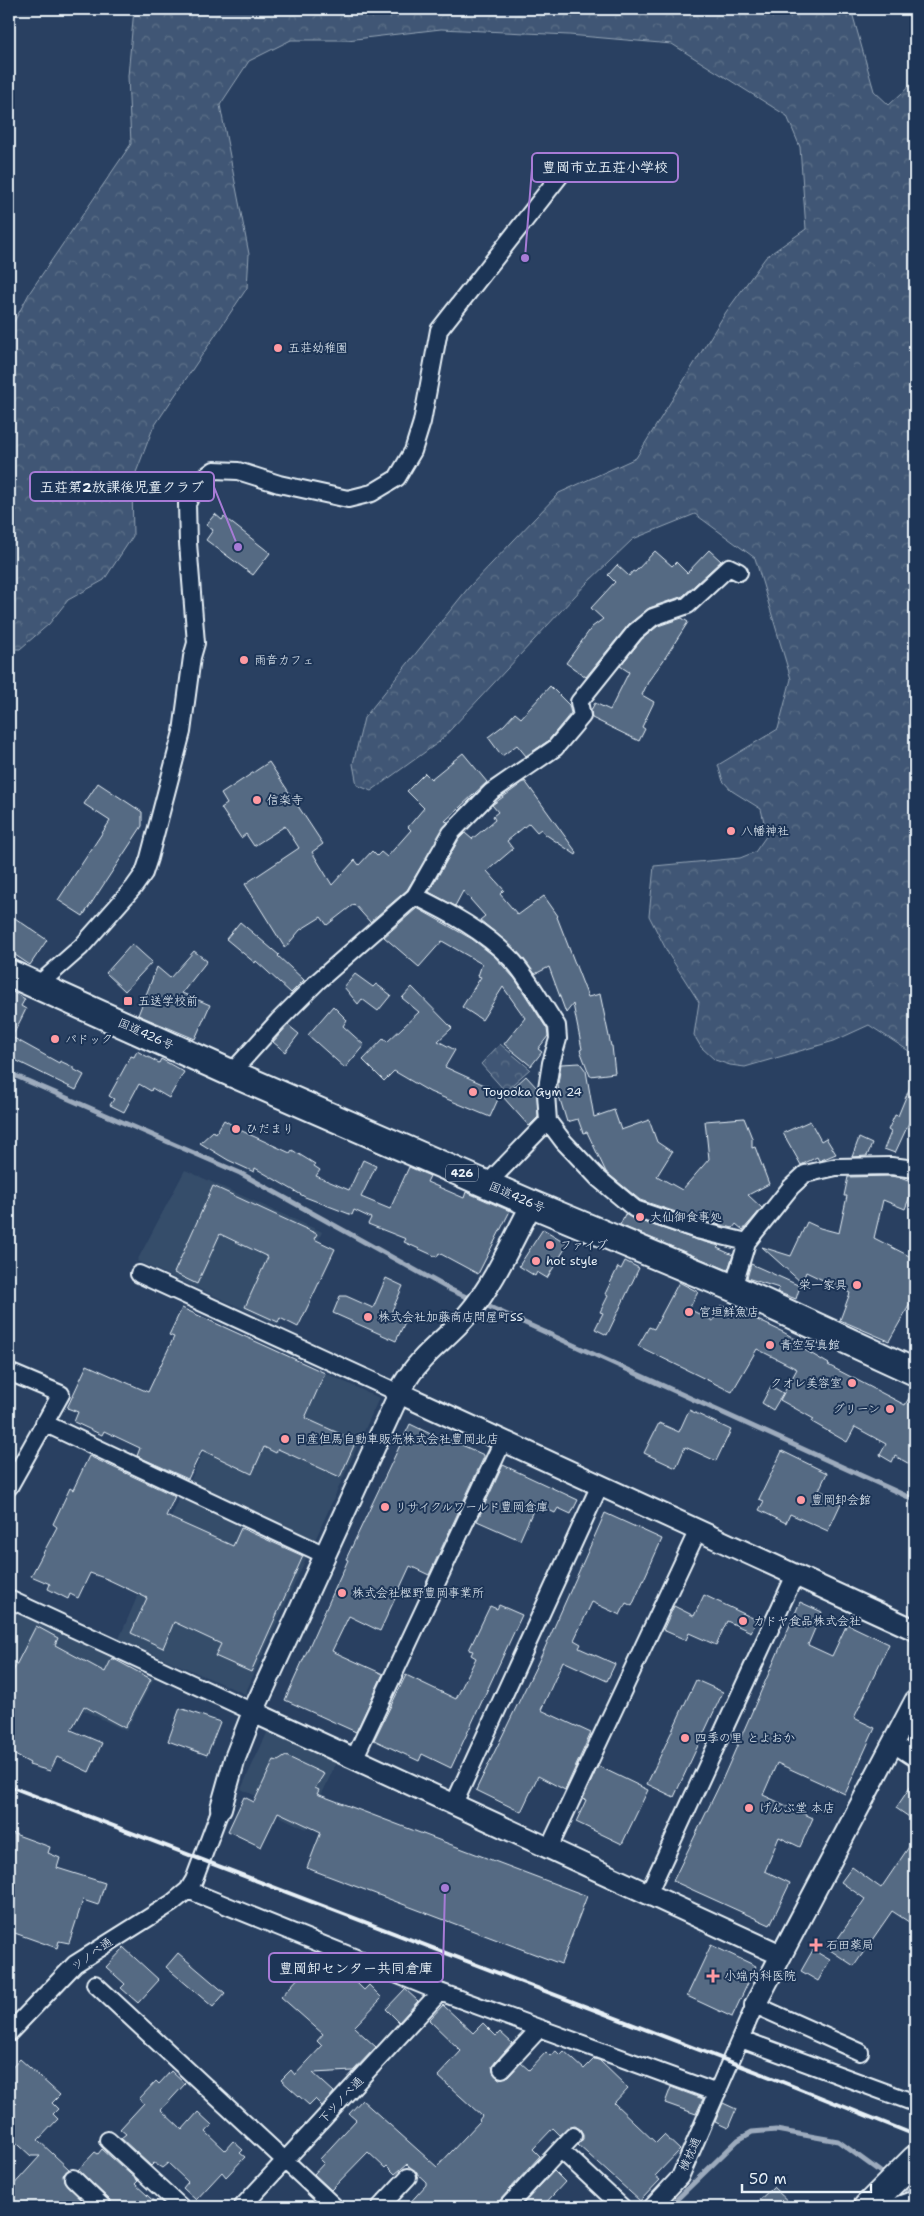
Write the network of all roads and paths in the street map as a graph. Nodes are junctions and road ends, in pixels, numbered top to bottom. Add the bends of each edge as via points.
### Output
1 (569, 164) dead end
2 (739, 572) dead end
3 (415, 896) junction
4 (9, 973) edge
5 (38, 985) junction
6 (231, 1073) junction
7 (548, 1121) junction
8 (915, 1169) edge
9 (487, 1184) junction
10 (532, 1204) junction
11 (747, 1242) junction
12 (139, 1274) dead end
13 (733, 1288) junction
14 (9, 1372) edge
15 (915, 1372) edge
16 (400, 1393) junction
17 (44, 1423) junction
18 (503, 1441) junction
19 (600, 1486) junction
20 (9, 1487) edge
21 (698, 1530) junction
22 (325, 1555) junction
23 (795, 1575) junction
24 (9, 1599) edge
25 (915, 1630) edge
26 (915, 1701) edge
27 (253, 1712) junction
28 (892, 1743) junction
29 (354, 1758) junction
30 (915, 1758) edge
31 (454, 1804) junction
32 (221, 1808) joint
33 (549, 1848) junction
34 (188, 1890) junction
35 (648, 1894) junction
36 (782, 1955) junction
37 (95, 1984) dead end
38 (440, 1992) junction
39 (755, 2005) junction
40 (540, 2028) junction
41 (9, 2033) edge
42 (741, 2039) junction
43 (860, 2052) dead end
44 (502, 2069) dead end
45 (717, 2094) junction
46 (915, 2104) edge
47 (573, 2136) dead end
48 (108, 2140) dead end
49 (561, 2150) junction
50 (915, 2158) edge
51 (285, 2161) junction
52 (408, 2177) dead end
53 (73, 2178) dead end
54 (915, 2199) edge
55 (103, 2207) edge
56 (182, 2207) edge
57 (242, 2207) edge
58 (335, 2207) edge
59 (380, 2207) edge
60 (508, 2207) edge
61 (622, 2207) edge
62 (652, 2207) edge
63 (868, 2207) edge
64 (893, 2207) edge

1 - 5 street via 439,330 422,422 413,451 397,478 372,493 348,499 238,471 214,470 197,483 187,504 196,643 182,732 149,858 134,887 88,939
2 - 3 street via 729,567 688,605 653,616 635,632 579,702 582,716 554,748 503,782 451,833
3 - 6 street via 318,981
3 - 7 street via 458,917 512,960 557,1026 558,1039 546,1094
4 - 5 highway, 国道426号 / 426
5 - 6 highway, 国道426号 / 426
6 - 9 highway, 国道426号 / 426
7 - 9 street
7 - 11 street via 598,1180 634,1209
8 - 11 street via 836,1167 805,1174
9 - 10 highway, 国道426号 / 426
10 - 13 highway, 国道426号 / 426
10 - 16 street via 478,1301 457,1326 420,1360
11 - 13 street
12 - 16 street
13 - 15 highway, 国道426号 / 426
14 - 17 street via 61,1394
16 - 18 street
16 - 22 street
17 - 20 street
17 - 22 street
18 - 19 street
18 - 29 street
19 - 21 street
19 - 31 street
21 - 23 street
21 - 33 street
22 - 27 street
23 - 25 street
23 - 35 street
24 - 27 street
26 - 28 street
27 - 29 street
27 - 32 street via 235,1758
28 - 30 street
28 - 36 street
29 - 31 street
31 - 33 street
32 - 34 street
33 - 35 street
34 - 38 street
34 - 41 street, ツノベ通 via 75,1964
35 - 36 street
36 - 39 street
37 - 51 street
38 - 40 street
38 - 51 street, 下ツノベ通
39 - 42 street, 横枕通
39 - 43 street
40 - 44 street
40 - 45 street
42 - 45 street, 横枕通
42 - 46 street
45 - 62 street, 横枕通 via 680,2176
47 - 49 street
48 - 56 street
49 - 60 street
49 - 61 street
50 - 63 highway
51 - 57 street, 下ツノベ通
51 - 58 street
52 - 59 street
53 - 55 street
54 - 64 street

